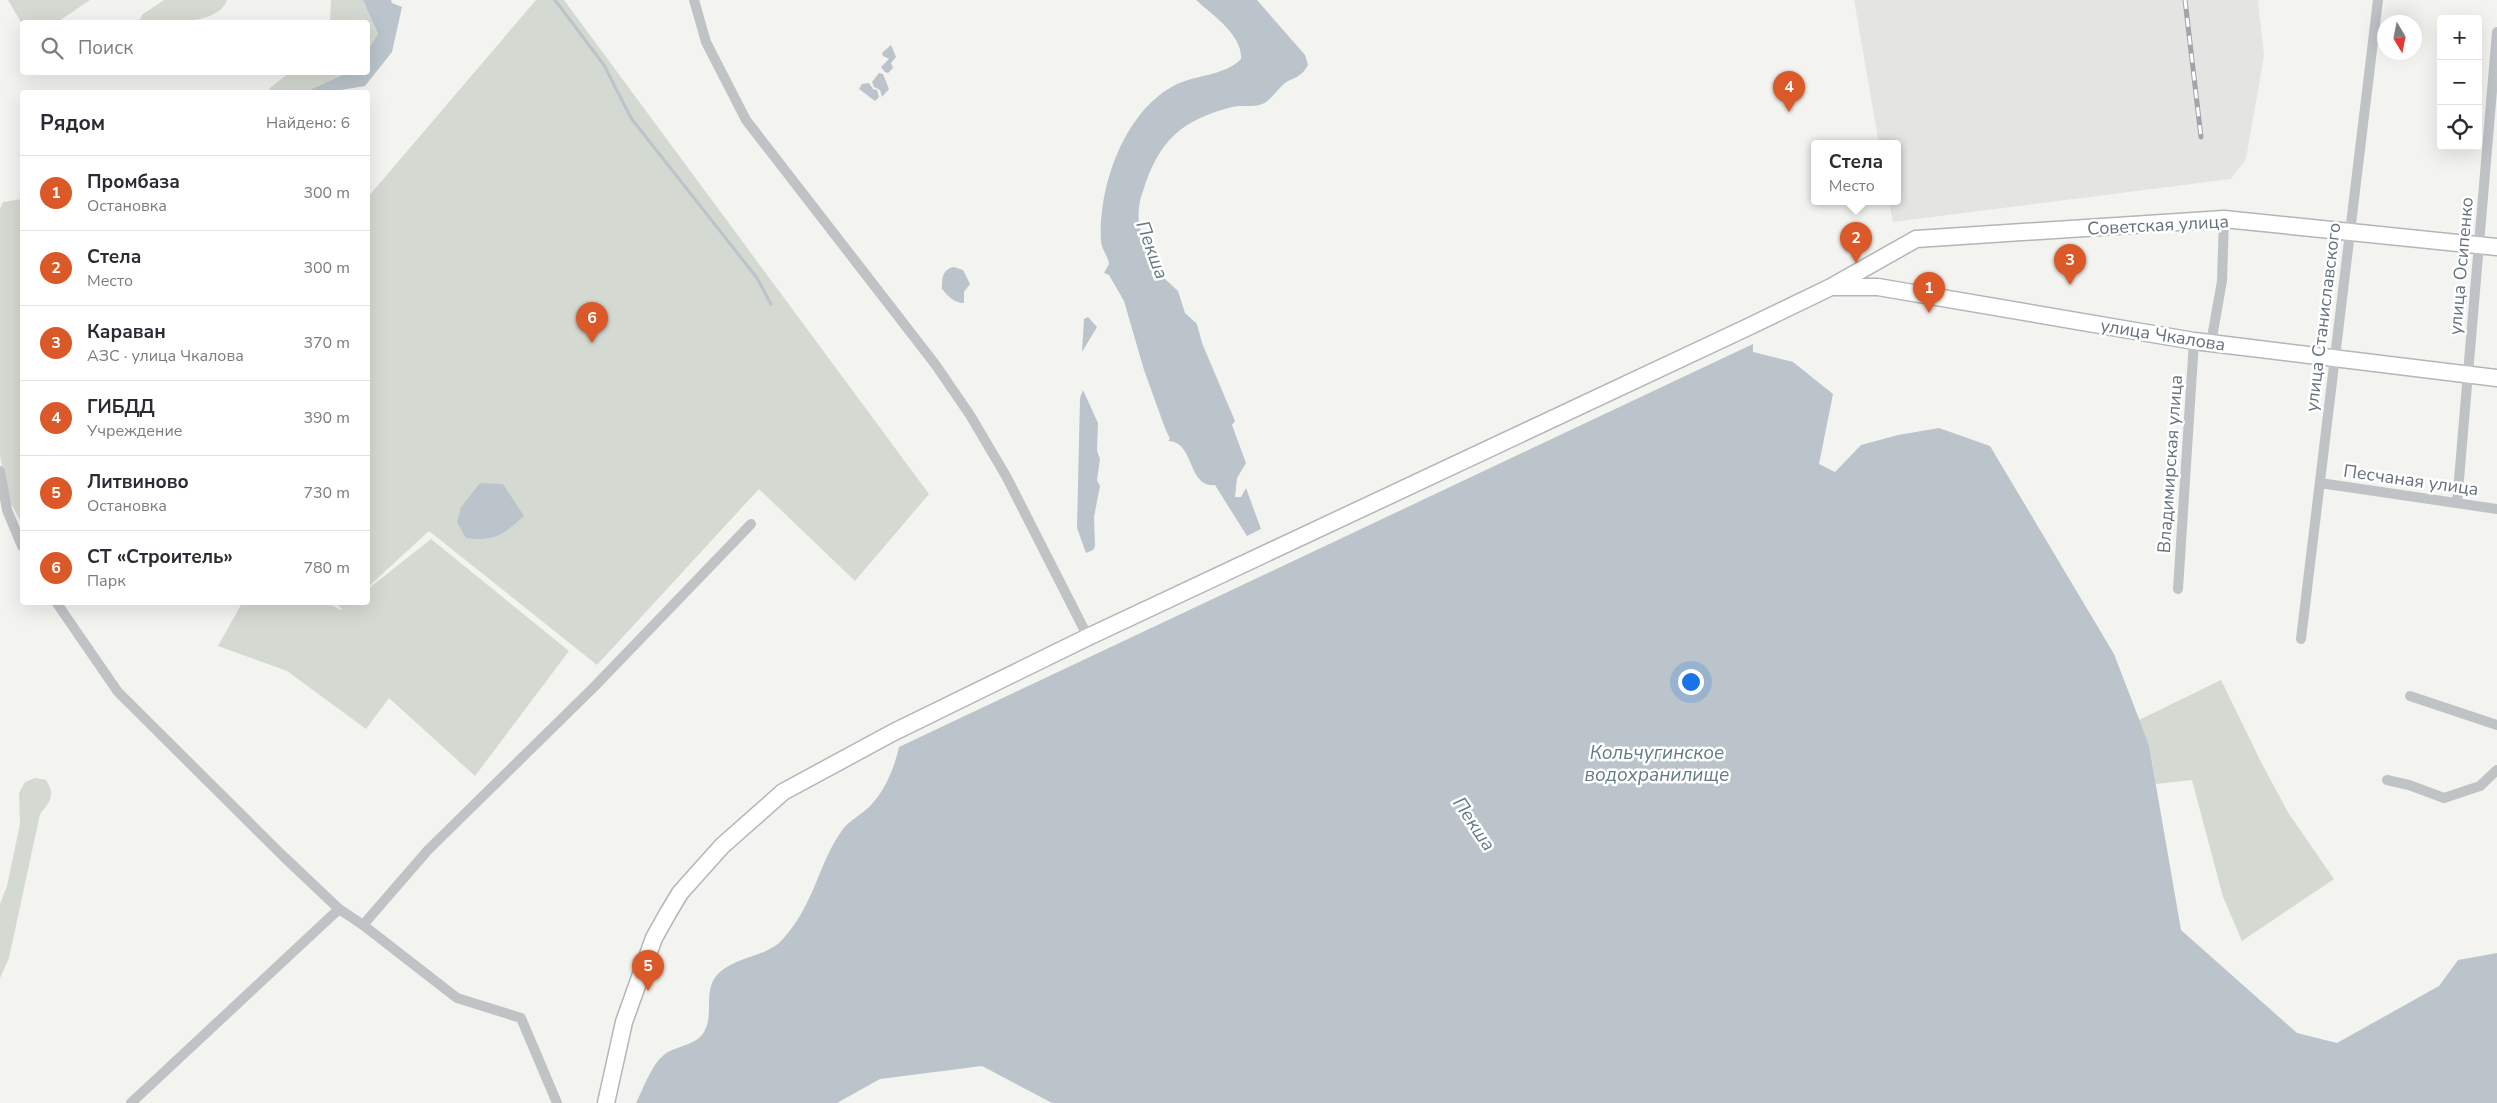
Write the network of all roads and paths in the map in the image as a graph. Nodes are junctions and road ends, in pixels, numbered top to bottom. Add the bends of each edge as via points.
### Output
1 (694, 0) edge
2 (2378, 0) edge
3 (2497, 32) edge
4 (2224, 219) junction
5 (2350, 232) junction
6 (2479, 244) junction
7 (2497, 247) edge
8 (1831, 287) junction
9 (2194, 341) junction
10 (2211, 343) junction
11 (2335, 358) junction
12 (2468, 375) junction
13 (2497, 378) edge
14 (0, 471) edge
15 (2320, 483) junction
16 (2457, 503) junction
17 (2497, 509) edge
18 (751, 524) dead end
19 (20, 541) edge
20 (2178, 589) dead end
21 (58, 605) edge
22 (1088, 637) junction
23 (2301, 638) dead end
24 (2410, 696) dead end
25 (2497, 725) edge
26 (2497, 770) edge
27 (2387, 780) dead end
28 (339, 909) junction
29 (363, 924) junction
30 (131, 1103) edge
31 (557, 1103) edge
32 (606, 1103) edge

1 - 22 street via 706,42 746,120 935,364 970,415 1006,476
2 - 5 street, улица Станиславского
3 - 6 street, улица Осипенко
4 - 5 main road, Советская улица
4 - 8 main road, Советская улица via 1916,239
4 - 10 street via 2222,280
5 - 6 main road, Советская улица
5 - 11 street, улица Станиславского
6 - 7 main road, Советская улица
6 - 12 street, улица Осипенко
8 - 9 main road, улица Чкалова via 1878,287
8 - 22 main road, Советская улица
9 - 10 main road, улица Чкалова
9 - 20 street, Владимирская улица
10 - 11 main road, улица Чкалова
11 - 12 main road, улица Чкалова
11 - 15 street, улица Станиславского
12 - 13 main road, улица Чкалова
12 - 16 street, улица Осипенко
14 - 19 street via 7,510
15 - 16 street, Песчаная улица
15 - 23 street, улица Станиславского
16 - 17 street, Песчаная улица
18 - 29 street via 428,850
21 - 28 street via 118,692
22 - 32 main road, Советская улица via 892,733 783,792 722,846 680,893 654,938 624,1022
24 - 25 street
26 - 27 street via 2480,786 2444,798
28 - 29 street
28 - 30 street
29 - 31 street via 456,998 522,1018

